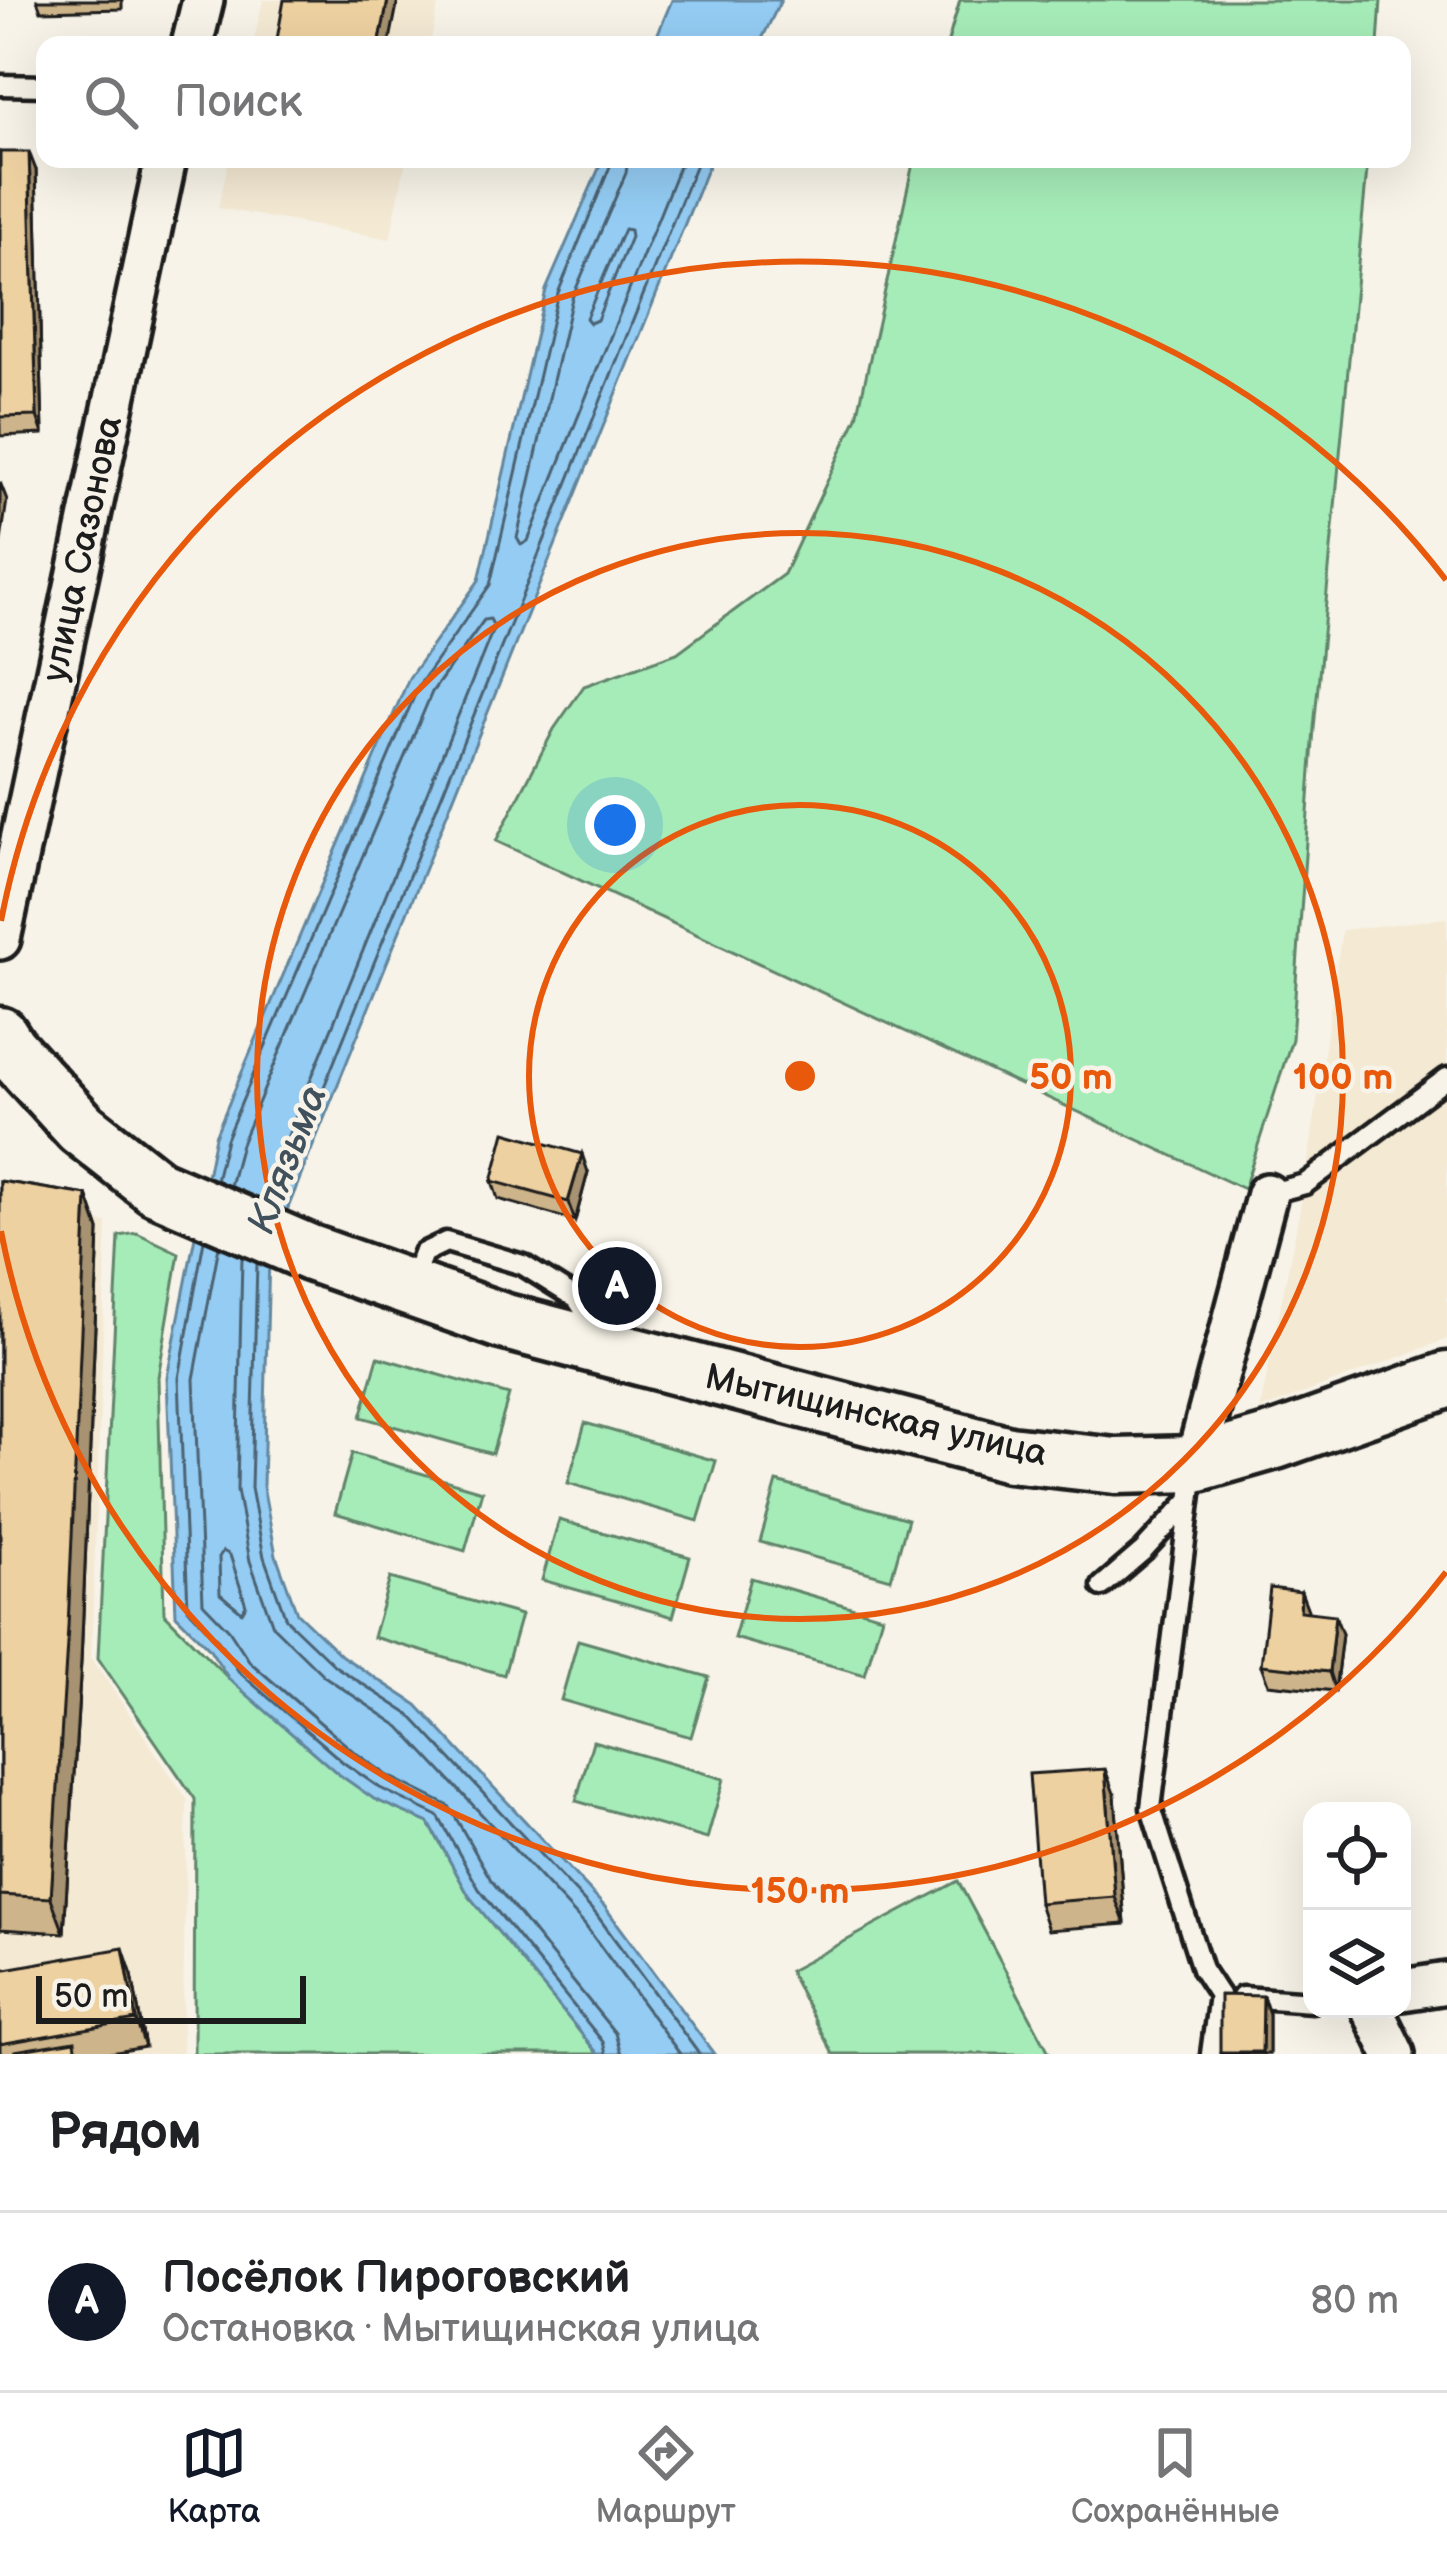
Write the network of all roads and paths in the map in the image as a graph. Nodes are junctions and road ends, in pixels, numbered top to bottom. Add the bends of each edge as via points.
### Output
1 (0, 85) edge
2 (36, 86) edge
3 (164, 168) edge
4 (0, 938) edge
5 (0, 1035) edge
6 (1447, 1078) edge
7 (1267, 1194) joint
8 (1447, 1380) edge
9 (1192, 1483) junction
10 (1102, 1586) dead end
11 (1447, 1983) edge
12 (1411, 1989) edge
13 (1219, 1995) junction
14 (1303, 2001) edge
15 (1376, 2018) edge
16 (1211, 2054) edge
17 (1394, 2054) edge

1 - 2 lane
3 - 4 street, улица Сазонова
5 - 9 street, Мытищинская улица via 81,1128 156,1186 310,1252 502,1322 610,1351 1009,1454
6 - 7 lane via 1305,1184
7 - 9 street
8 - 9 street, Мытищинская улица via 1275,1441
9 - 10 lane via 1144,1550
9 - 13 lane via 1150,1808 1202,1969
11 - 12 street
13 - 14 lane
13 - 16 lane
15 - 17 street

